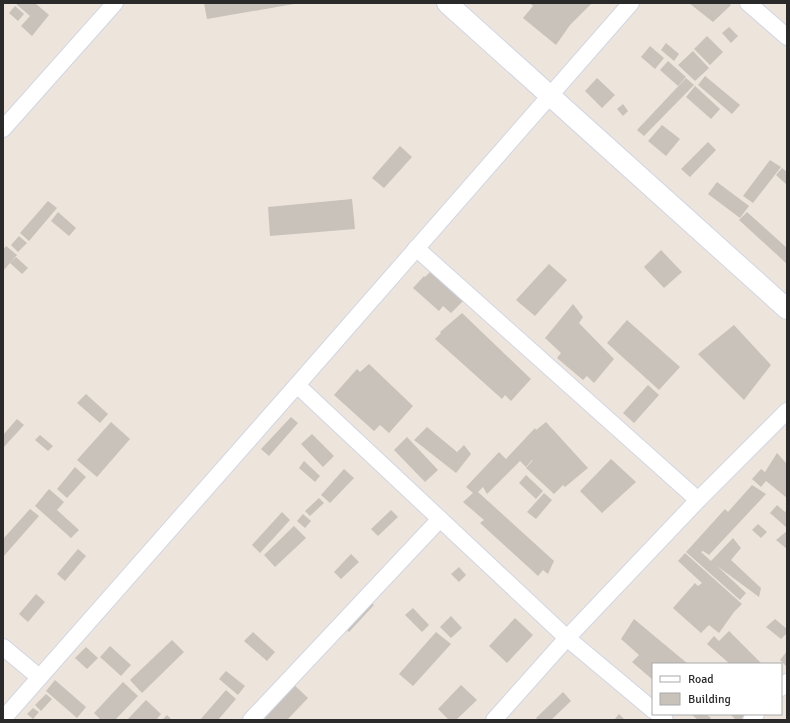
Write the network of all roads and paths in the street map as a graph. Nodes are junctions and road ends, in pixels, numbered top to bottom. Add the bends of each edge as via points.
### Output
1 (115, 3) edge
2 (447, 3) edge
3 (631, 3) edge
4 (748, 3) edge
5 (787, 37) edge
6 (550, 95) junction
7 (3, 130) edge
8 (416, 248) junction
9 (787, 310) edge
10 (297, 385) junction
11 (787, 411) edge
12 (698, 500) junction
13 (440, 519) junction
14 (567, 638) junction
15 (3, 647) edge
16 (40, 677) junction
17 (652, 709) edge
18 (3, 719) edge
19 (251, 720) edge
20 (494, 720) edge

1 - 7 street
2 - 6 street
3 - 6 street
4 - 5 street
6 - 8 street
6 - 9 street
8 - 10 street
8 - 12 street
10 - 13 street
10 - 16 street
11 - 12 street
12 - 14 street
13 - 14 street
13 - 19 street
14 - 17 street
14 - 20 street
15 - 16 street
16 - 18 street

